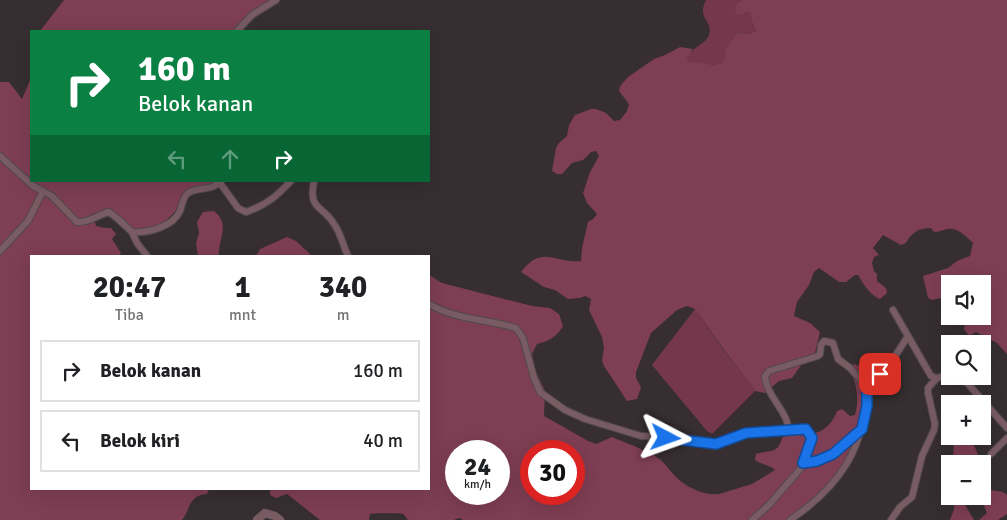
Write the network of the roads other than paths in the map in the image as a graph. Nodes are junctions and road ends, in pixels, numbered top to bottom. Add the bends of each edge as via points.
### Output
1 (276, 0) edge
2 (237, 30) edge
3 (0, 156) edge
4 (220, 182) edge
5 (290, 182) edge
6 (314, 182) edge
7 (43, 191) junction
8 (132, 232) junction
9 (0, 251) edge
10 (146, 255) edge
11 (348, 255) edge
12 (430, 305) edge
13 (894, 310) dead end
14 (908, 336) junction
15 (941, 377) edge
16 (937, 378) junction
17 (969, 385) edge
18 (867, 387) junction
19 (1007, 428) edge
20 (862, 429) junction
21 (788, 430) junction
22 (1007, 438) edge
23 (990, 454) dead end
24 (803, 463) junction
25 (257, 520) edge
26 (280, 520) edge
27 (752, 520) edge
28 (790, 520) edge
29 (891, 520) edge

1 - 2 street via 252,15
3 - 7 street
4 - 5 street via 238,208 246,212 271,201
4 - 8 street via 208,189 188,193 178,215 167,224 148,231
6 - 11 street via 314,202 333,222
7 - 8 street via 77,222 86,222 108,212
7 - 9 street via 28,221
8 - 10 street
12 - 21 street via 456,316 516,328 523,338 540,392 565,410 585,419 641,436 716,444 746,433
13 - 14 street
14 - 16 street via 929,374
14 - 18 street via 892,361
15 - 16 street
16 - 29 street via 928,388 934,430 922,456 912,497
17 - 19 street
18 - 20 street
18 - 21 street via 838,359 833,342 824,341 818,356 770,371 765,376 770,394 787,419
20 - 24 street via 833,454
20 - 28 street via 835,482
21 - 24 street via 806,429 810,433 812,438
22 - 23 street
24 - 27 street via 769,505
25 - 26 street via 265,513

